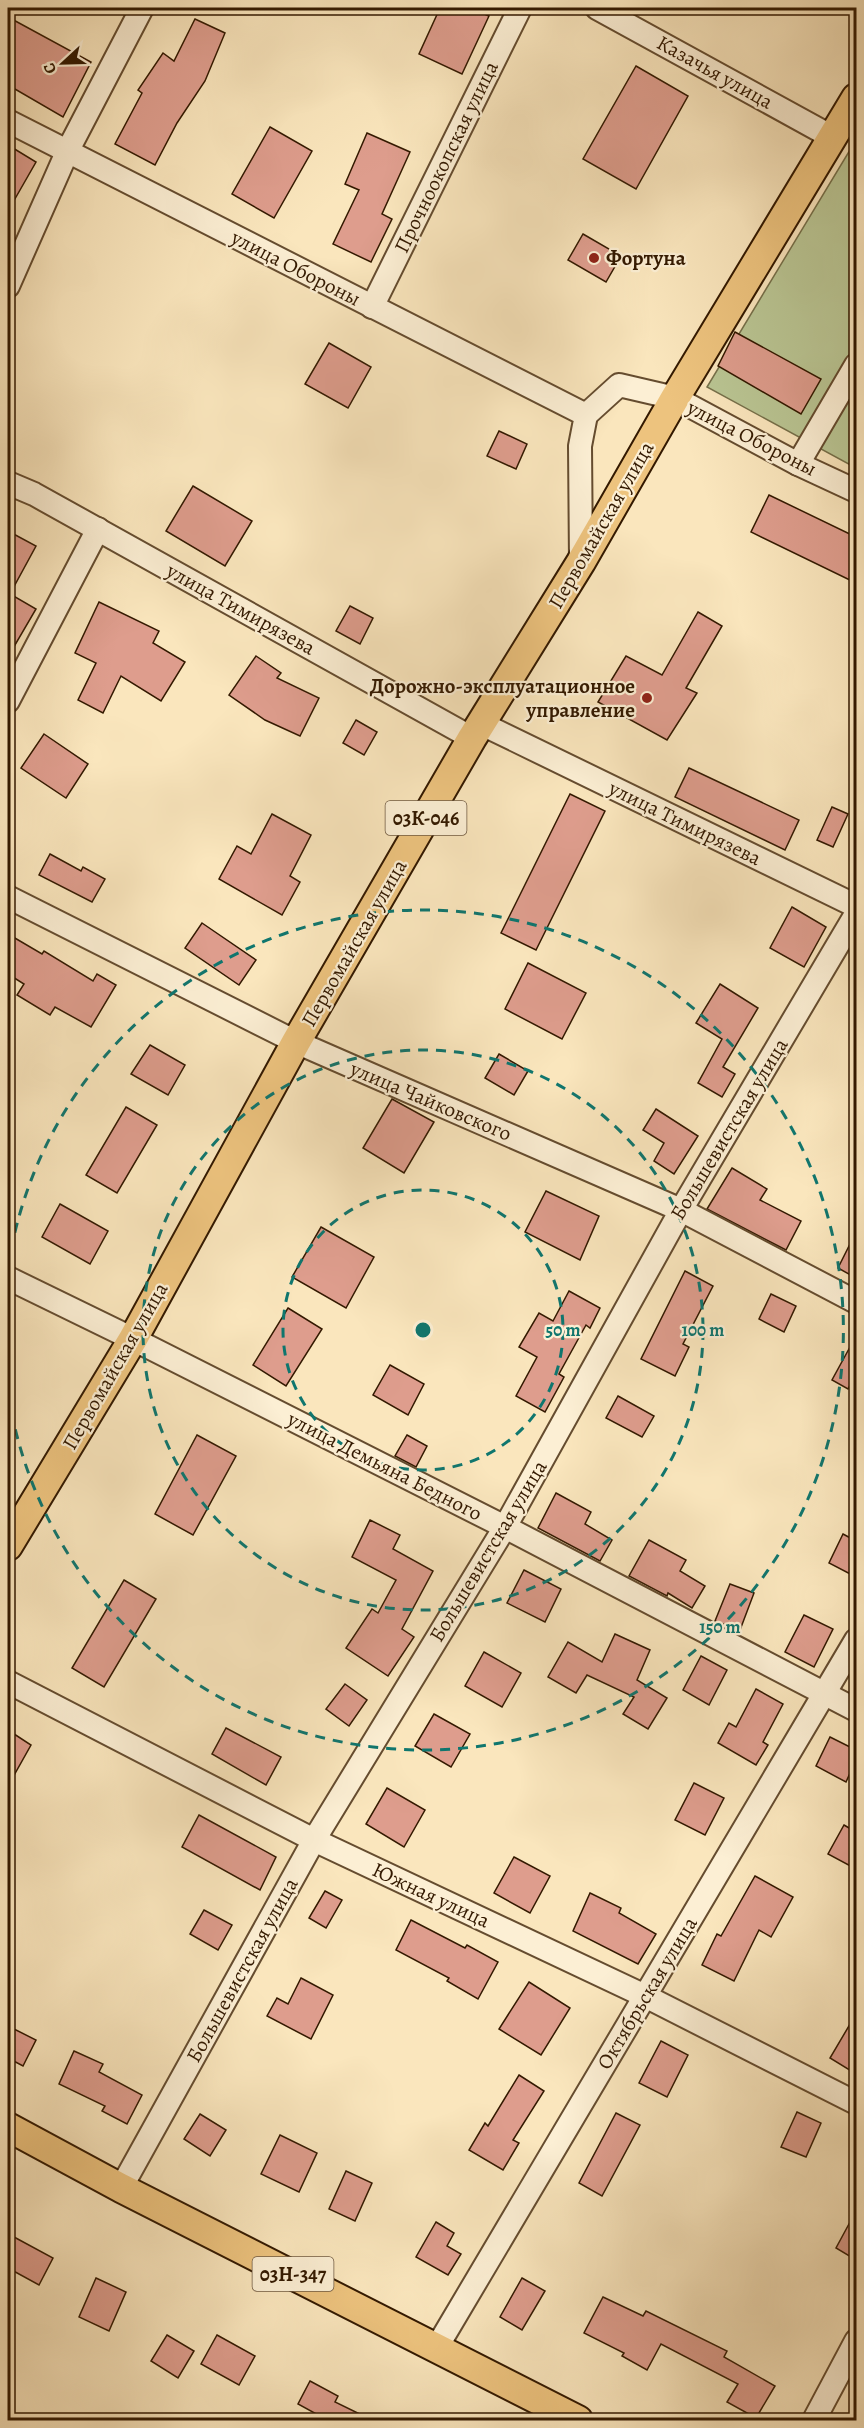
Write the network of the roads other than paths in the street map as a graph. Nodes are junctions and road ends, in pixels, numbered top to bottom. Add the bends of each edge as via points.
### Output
1 (142, 8) edge
2 (520, 8) edge
3 (597, 8) edge
4 (856, 98) edge
5 (8, 121) edge
6 (832, 137) junction
7 (68, 150) junction
8 (8, 286) edge
9 (372, 307) junction
10 (856, 365) edge
11 (675, 398) junction
12 (586, 414) junction
13 (798, 464) junction
14 (8, 483) edge
15 (856, 491) edge
16 (98, 529) junction
17 (581, 562) junction
18 (8, 701) edge
19 (477, 731) junction
20 (8, 897) edge
21 (856, 906) edge
22 (856, 915) edge
23 (296, 1042) junction
24 (681, 1210) junction
25 (8, 1278) edge
26 (856, 1302) edge
27 (133, 1338) junction
28 (505, 1527) junction
29 (8, 1546) edge
30 (856, 1640) edge
31 (8, 1682) edge
32 (825, 1695) junction
33 (856, 1710) edge
34 (314, 1840) junction
35 (645, 1996) junction
36 (856, 2103) edge
37 (8, 2127) edge
38 (121, 2188) junction
39 (856, 2341) edge
40 (437, 2347) junction
41 (567, 2418) edge
42 (814, 2421) edge

1 - 7 street
2 - 9 street, Прочноокопская улица
3 - 6 street, Казачья улица
4 - 6 main road, Первомайская улица / 03К-046
5 - 7 street, улица Обороны
6 - 11 main road, Первомайская улица / 03К-046
7 - 8 street
7 - 9 street, улица Обороны
9 - 12 street, улица Обороны
10 - 13 street
11 - 12 street, улица Обороны via 619,385
11 - 13 street, улица Обороны
11 - 17 main road, Первомайская улица / 03К-046
12 - 17 street via 580,446
13 - 15 street, улица Обороны
14 - 16 street, улица Тимирязева
16 - 18 street
16 - 19 street, улица Тимирязева
17 - 19 main road, Первомайская улица / 03К-046
19 - 21 street, улица Тимирязева
19 - 23 main road, Первомайская улица / 03К-046
20 - 23 street, улица Чайковского
22 - 24 street, Большевистская улица
23 - 24 street, улица Чайковского
23 - 27 main road, Первомайская улица / 03К-046
24 - 26 street, улица Чайковского
24 - 28 street, Большевистская улица
25 - 27 street, улица Демьяна Бедного
27 - 28 street, улица Демьяна Бедного
27 - 29 main road, Первомайская улица / 03К-046
28 - 32 street, улица Демьяна Бедного
28 - 34 street, Большевистская улица
30 - 32 street, Октябрьская улица
31 - 34 street, Южная улица
32 - 33 street, улица Демьяна Бедного
32 - 35 street, Октябрьская улица
34 - 35 street, Южная улица
34 - 38 street, Большевистская улица
35 - 36 street, Южная улица
35 - 40 street, Октябрьская улица
37 - 38 main road, 03Н-347
38 - 40 main road, 03Н-347
39 - 42 street
40 - 41 main road, 03Н-347

